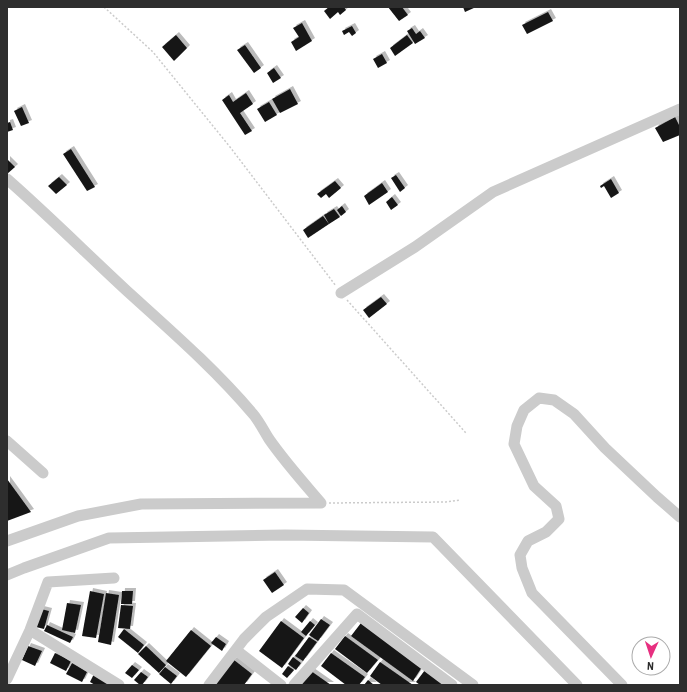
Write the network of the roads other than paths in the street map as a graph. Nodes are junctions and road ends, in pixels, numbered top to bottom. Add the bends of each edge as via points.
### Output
1 (680, 109) edge
2 (7, 179) edge
3 (341, 293) road end
4 (7, 441) edge
5 (42, 473) dead end
6 (680, 517) edge
7 (7, 542) edge
8 (7, 575) edge
9 (114, 578) dead end
10 (30, 630) junction
11 (236, 650) junction
12 (7, 679) edge
13 (119, 685) edge
14 (209, 685) edge
15 (281, 685) edge
16 (294, 685) edge
17 (452, 685) edge
18 (473, 685) edge
19 (577, 685) edge
20 (622, 685) edge

1 - 3 street via 493,192 415,247
2 - 7 street via 204,362 254,415 274,446 321,503 142,504 78,516
4 - 5 street
6 - 20 street via 605,448 574,414 554,400 539,398 524,410 517,426 514,444 534,486 556,506 558,519 546,532 528,541 520,555 522,568 532,593
8 - 19 street via 109,538 285,535 433,537
9 - 10 street via 48,582
10 - 12 street
10 - 13 street
11 - 14 street
11 - 15 street
11 - 18 street via 266,617 307,589 344,590
16 - 17 street via 357,614

